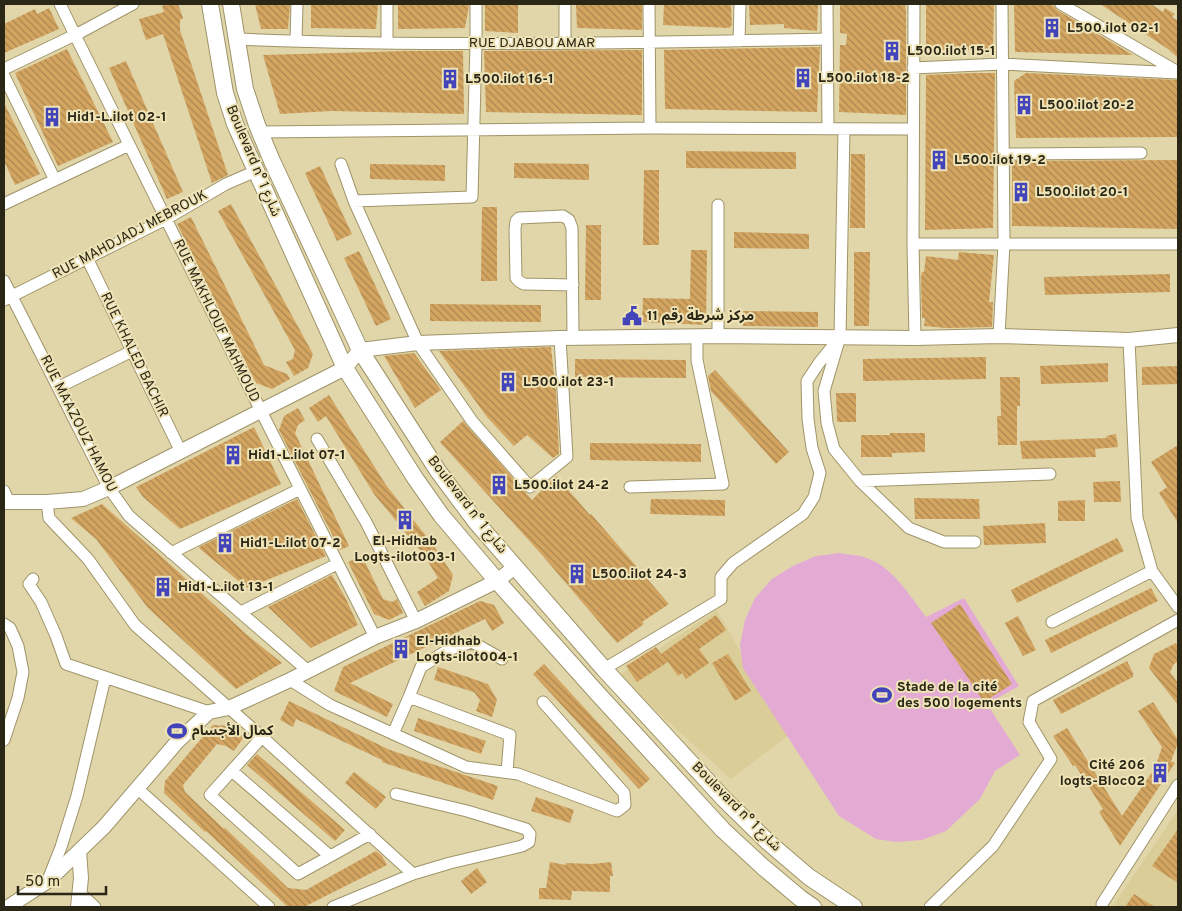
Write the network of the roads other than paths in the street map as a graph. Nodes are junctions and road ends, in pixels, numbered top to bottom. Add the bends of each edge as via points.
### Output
1 (60, 4) edge
2 (134, 4) edge
3 (210, 4) edge
4 (231, 4) edge
5 (297, 4) edge
6 (387, 4) edge
7 (476, 4) edge
8 (565, 4) edge
9 (649, 4) edge
10 (740, 4) edge
11 (827, 4) edge
12 (914, 4) edge
13 (1002, 4) edge
14 (1061, 4) edge
15 (75, 35) junction
16 (237, 39) junction
17 (827, 40) junction
18 (296, 41) junction
19 (739, 41) junction
20 (649, 42) junction
21 (387, 43) junction
22 (476, 43) junction
23 (565, 43) junction
24 (1002, 64) junction
25 (914, 68) junction
26 (4, 70) edge
27 (1178, 72) edge
28 (4, 76) edge
29 (650, 128) junction
30 (828, 129) junction
31 (844, 129) junction
32 (913, 129) junction
33 (474, 130) junction
34 (260, 132) junction
35 (130, 146) junction
36 (1141, 153) dead end
37 (1003, 154) junction
38 (341, 164) dead end
39 (256, 171) junction
40 (55, 180) junction
41 (354, 201) junction
42 (4, 204) edge
43 (718, 205) dead end
44 (166, 219) junction
45 (913, 244) junction
46 (1004, 244) junction
47 (1178, 244) edge
48 (87, 258) junction
49 (4, 281) edge
50 (573, 286) junction
51 (7, 298) edge
52 (1178, 335) edge
53 (697, 336) junction
54 (718, 336) junction
55 (999, 336) junction
56 (840, 337) junction
57 (567, 338) junction
58 (915, 338) junction
59 (1129, 340) junction
60 (418, 343) junction
61 (360, 350) junction
62 (132, 351) junction
63 (346, 368) junction
64 (58, 388) junction
65 (261, 411) junction
66 (317, 439) dead end
67 (181, 452) junction
68 (1050, 474) dead end
69 (860, 481) junction
70 (630, 487) dead end
71 (109, 488) junction
72 (300, 489) junction
73 (6, 498) edge
74 (47, 502) junction
75 (975, 542) dead end
76 (171, 553) junction
77 (337, 564) junction
78 (516, 567) junction
79 (1152, 571) junction
80 (33, 579) dead end
81 (497, 581) junction
82 (1178, 607) edge
83 (241, 612) junction
84 (1178, 620) edge
85 (416, 621) junction
86 (1052, 622) dead end
87 (4, 624) edge
88 (375, 637) junction
89 (502, 659) dead end
90 (604, 669) junction
91 (308, 670) junction
92 (105, 678) junction
93 (290, 680) junction
94 (409, 697) junction
95 (543, 702) dead end
96 (229, 708) junction
97 (209, 712) junction
98 (393, 734) junction
99 (262, 737) junction
100 (4, 740) edge
101 (232, 771) junction
102 (507, 772) junction
103 (1178, 785) edge
104 (137, 788) junction
105 (396, 794) dead end
106 (370, 834) junction
107 (79, 851) junction
108 (330, 856) junction
109 (413, 874) junction
110 (48, 881) junction
111 (80, 893) junction
112 (1102, 904) dead end
113 (8, 907) edge
114 (78, 907) edge
115 (95, 907) edge
116 (269, 907) edge
117 (333, 907) edge
118 (813, 907) edge
119 (854, 907) edge
120 (930, 907) edge

1 - 15 street, RUE MAKHLOUF MAHMOUD
2 - 15 street
3 - 39 main road, Boulevard n° شارع 1 via 225,93
4 - 16 main road, Boulevard n° شارع 1
5 - 18 street
6 - 21 street
7 - 22 street
8 - 23 street
9 - 20 street
10 - 19 street
11 - 17 street
12 - 25 street
13 - 24 street
14 - 27 street
15 - 26 street
15 - 35 street, RUE MAKHLOUF MAHMOUD
16 - 18 street, RUE DJABOU AMAR
16 - 34 main road, Boulevard n° شارع 1 via 245,89
17 - 19 street, RUE DJABOU AMAR
17 - 30 street
18 - 21 street, RUE DJABOU AMAR
19 - 20 street, RUE DJABOU AMAR
20 - 23 street, RUE DJABOU AMAR
20 - 29 street
21 - 22 street, RUE DJABOU AMAR
22 - 23 street, RUE DJABOU AMAR
22 - 33 street
24 - 25 street
24 - 27 street
24 - 37 street
25 - 32 street
28 - 40 street
29 - 30 street
29 - 33 street
30 - 31 street
31 - 32 street
31 - 56 street
32 - 45 street
33 - 34 street
33 - 41 street via 472,197
34 - 61 main road, Boulevard n° شارع 1
35 - 40 street
35 - 44 street, RUE MAKHLOUF MAHMOUD
36 - 37 street
37 - 46 street
38 - 41 street
39 - 44 street, RUE MAHDJADJ MEBROUK via 226,184
39 - 63 main road, Boulevard n° شارع 1
40 - 42 street
41 - 60 street
43 - 54 street
44 - 48 street, RUE MAHDJADJ MEBROUK
44 - 65 street, RUE MAKHLOUF MAHMOUD
45 - 46 street
45 - 58 street
46 - 47 street
46 - 55 street
48 - 51 street, RUE MAHDJADJ MEBROUK
48 - 62 street, RUE KHALED BACHIR
49 - 51 street, RUE MAAZOUZ HAMOU
50 - 50 street via 524,284 516,278 515,229 519,218 563,216 569,220 572,228
50 - 57 street
51 - 64 street, RUE MAAZOUZ HAMOU
52 - 59 street
53 - 54 street
53 - 57 street
53 - 70 street via 697,360 723,484
54 - 56 street
55 - 58 street
55 - 59 street
56 - 58 street
56 - 69 street via 824,391 827,424 834,449
56 - 90 street via 806,381 812,448 820,473 814,497 803,514 733,563 721,577 721,599
57 - 60 street
57 - 60 street via 567,457 530,487 472,421
59 - 79 street via 1137,518
60 - 61 street
61 - 63 street
61 - 78 main road, Boulevard n° شارع 1 via 438,471 476,522
62 - 64 street
62 - 67 street, RUE KHALED BACHIR
63 - 65 street
63 - 81 main road, Boulevard n° شارع 1 via 441,515
64 - 71 street, RUE MAAZOUZ HAMOU
65 - 67 street
65 - 72 street, RUE MAKHLOUF MAHMOUD
66 - 85 street via 366,522
67 - 71 street
68 - 69 street
69 - 75 street via 909,528 944,542
71 - 74 street via 83,499
71 - 76 street, RUE MAAZOUZ HAMOU via 129,516
72 - 76 street
72 - 77 street, RUE MAKHLOUF MAHMOUD
73 - 74 street
74 - 96 street via 49,518 88,559 135,625
76 - 83 street, RUE MAAZOUZ HAMOU
77 - 83 street
77 - 88 street, RUE MAKHLOUF MAHMOUD
78 - 81 street
78 - 90 main road, Boulevard n° شارع 1
79 - 82 street
79 - 86 street
80 - 92 street via 29,584 41,602 66,664
81 - 85 street
81 - 118 main road, Boulevard n° شارع 1 via 724,830
83 - 91 street, RUE MAAZOUZ HAMOU
84 - 120 street via 1033,701 1029,722 1051,760 994,846
85 - 88 street
87 - 100 street via 10,628 18,646 23,672
88 - 91 street
89 - 94 street via 472,642 448,650 421,666
90 - 119 main road, Boulevard n° شارع 1 via 740,815 808,877
91 - 93 street
92 - 97 street
92 - 110 street via 77,796
93 - 96 street
93 - 98 street via 330,705
94 - 98 street
94 - 102 street via 510,735
95 - 102 street via 624,793 625,805 617,811
96 - 97 street
96 - 99 street
97 - 104 street via 177,742
98 - 102 street via 466,767
99 - 101 street
99 - 106 street
101 - 108 street
101 - 108 street via 210,795 298,874
103 - 112 street
104 - 107 street
104 - 116 street
105 - 109 street via 475,813 526,829 530,834 529,842 522,846
106 - 108 street
106 - 109 street
107 - 110 street
107 - 111 street
109 - 117 street
110 - 113 street
111 - 114 street
111 - 115 street

